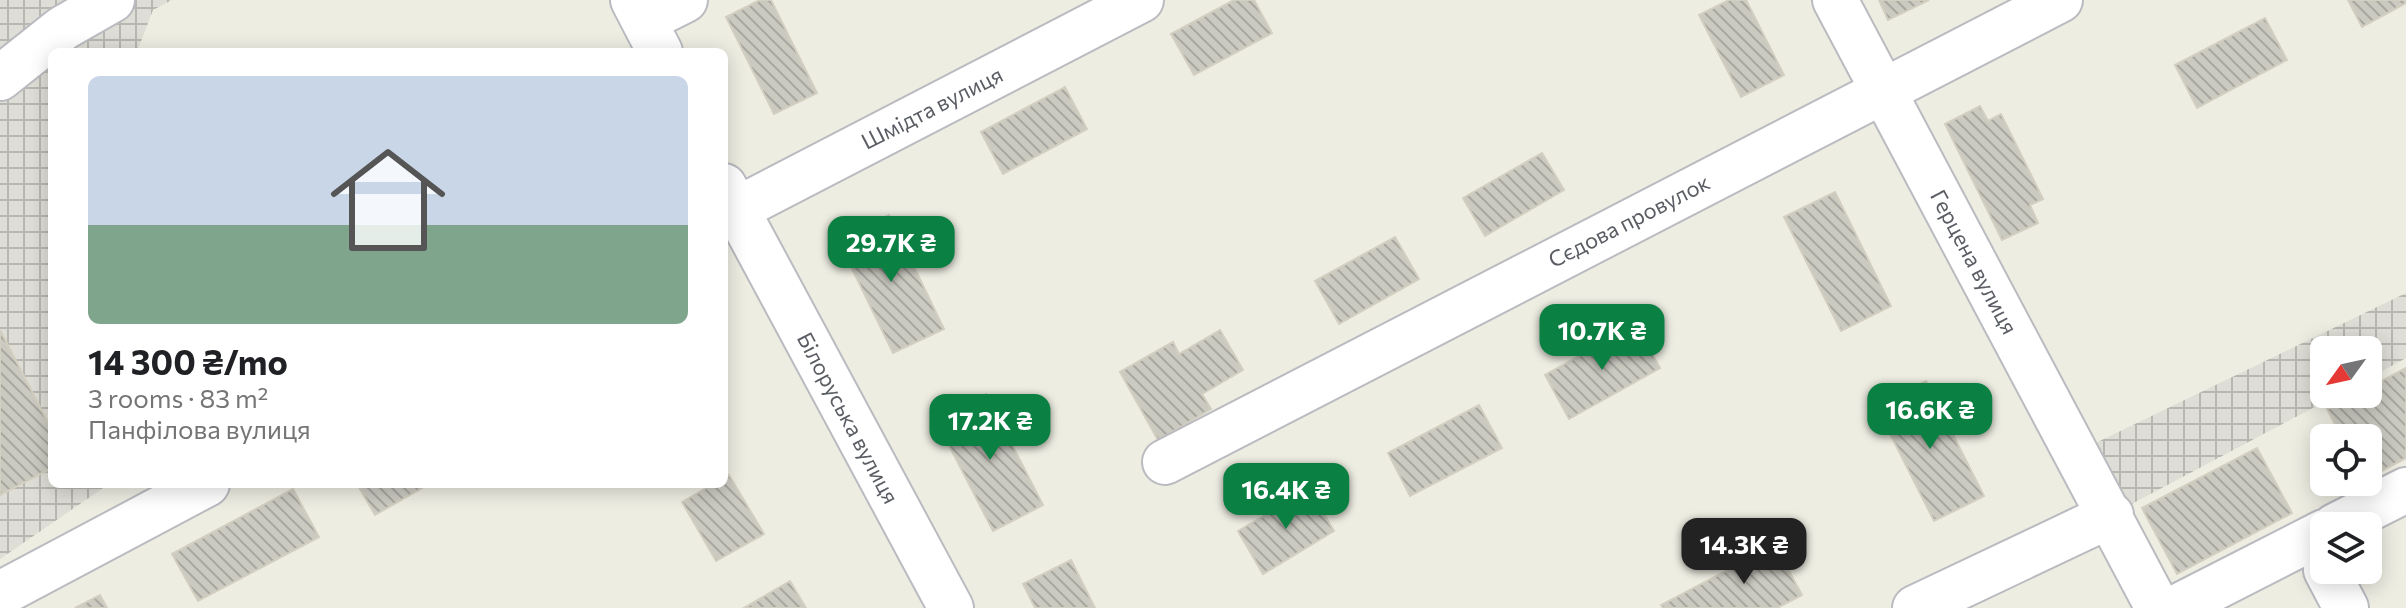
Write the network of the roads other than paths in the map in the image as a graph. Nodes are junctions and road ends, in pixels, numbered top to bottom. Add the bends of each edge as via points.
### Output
1 (112, 0) edge
2 (685, 0) edge
3 (1141, 0) edge
4 (1835, 0) edge
5 (2060, 0) edge
6 (646, 24) edge
7 (0, 78) edge
8 (1881, 90) junction
9 (728, 204) edge
10 (1165, 462) dead end
11 (199, 488) edge
12 (2406, 490) edge
13 (2374, 512) edge
14 (2111, 515) junction
15 (2310, 553) edge
16 (2337, 584) edge
17 (0, 594) edge
18 (951, 608) edge
19 (1915, 608) edge
20 (2158, 608) edge
21 (2175, 608) edge
22 (2346, 608) edge

1 - 7 street via 63,28
2 - 6 street
3 - 9 street, Шмідта вулиця
4 - 8 street, Герцена вулиця
5 - 8 street, Сєдова провулок
8 - 10 street, Сєдова провулок
8 - 14 street, Герцена вулиця
9 - 18 street, Білоруська вулиця
11 - 17 street
12 - 13 street
14 - 19 street
14 - 20 street, Герцена вулиця
15 - 21 street
16 - 22 street

